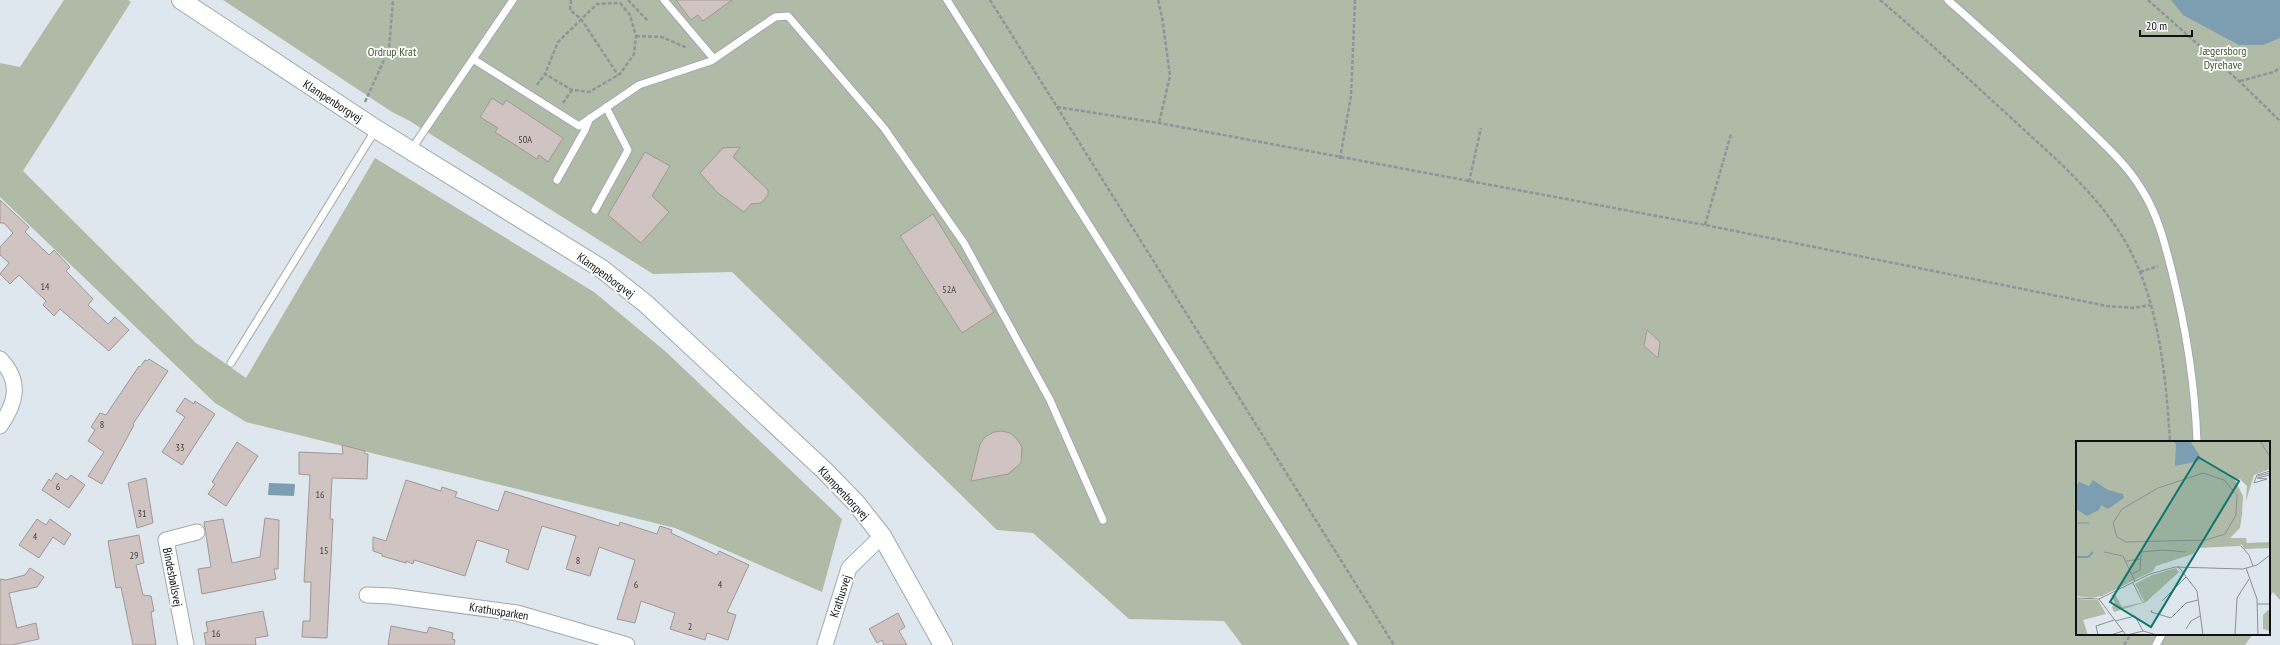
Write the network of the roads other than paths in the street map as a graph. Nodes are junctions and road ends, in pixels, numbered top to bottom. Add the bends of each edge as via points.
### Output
1 (181, 0) edge
2 (513, 0) edge
3 (664, 0) edge
4 (946, 0) edge
5 (1948, 0) edge
6 (473, 59) junction
7 (712, 60) junction
8 (606, 108) junction
9 (590, 118) junction
10 (376, 129) junction
11 (410, 150) junction
12 (556, 180) dead end
13 (595, 210) dead end
14 (0, 360) edge
15 (231, 363) dead end
16 (0, 426) edge
17 (2197, 441) edge
18 (1103, 520) dead end
19 (197, 532) dead end
20 (882, 536) junction
21 (368, 595) dead end
22 (2161, 635) edge
23 (186, 645) edge
24 (627, 645) edge
25 (825, 645) edge
26 (943, 645) edge
27 (1354, 645) edge
28 (2156, 645) edge

1 - 10 street, Klampenborgvej
2 - 6 lane
3 - 7 lane
4 - 27 lane
5 - 17 lane via 2016,60 2118,159 2142,189 2159,223 2170,262 2189,350 2196,402
6 - 9 lane via 579,126
6 - 11 lane
7 - 8 lane via 639,85
7 - 18 lane via 776,17 788,16 884,128 964,243 1050,400
8 - 9 lane
8 - 13 lane via 628,150
9 - 12 lane
10 - 11 street, Klampenborgvej
10 - 15 lane
11 - 20 street, Klampenborgvej via 602,269 646,304 825,471 856,503
14 - 16 street via 13,378 15,393 11,410
19 - 23 street, Bindesbøllsvej via 166,540
20 - 25 street, Krathusvej via 850,568
20 - 26 street, Klampenborgvej
21 - 24 street, Krathusparken via 517,613
22 - 28 lane

